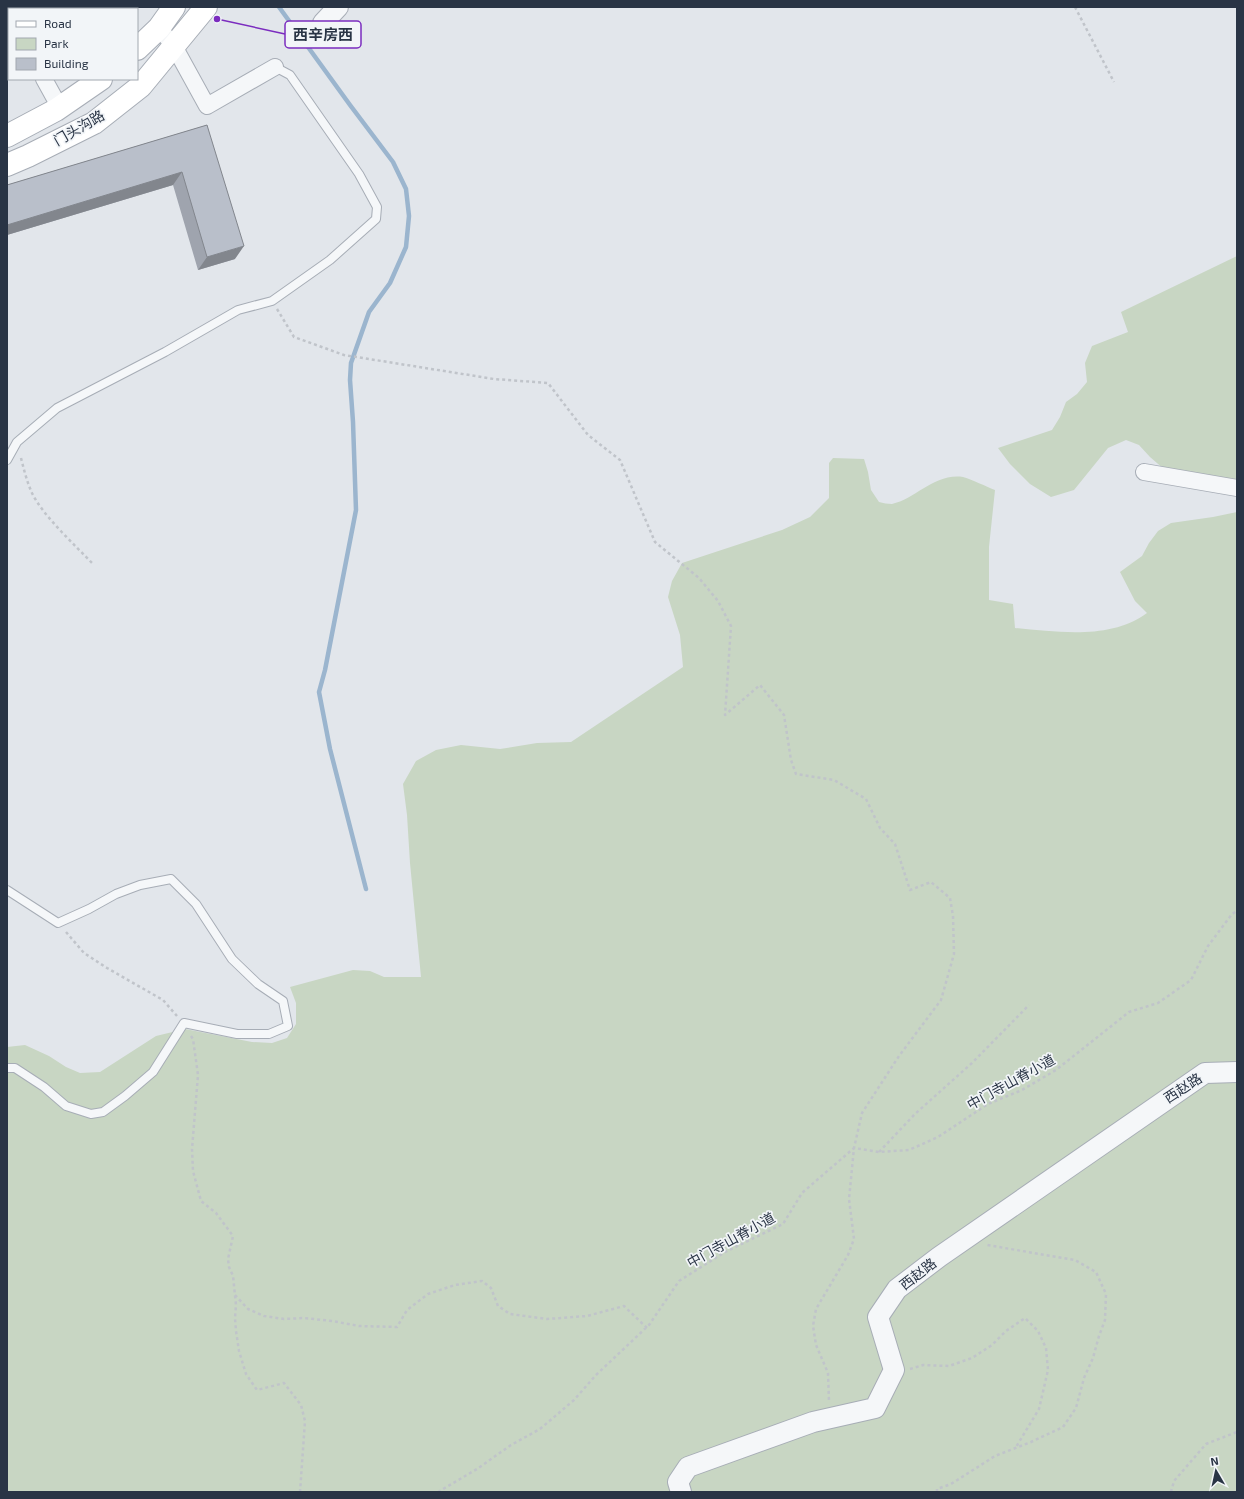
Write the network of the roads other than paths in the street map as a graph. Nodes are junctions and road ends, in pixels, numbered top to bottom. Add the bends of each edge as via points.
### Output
1 (174, 7) edge
2 (206, 7) edge
3 (338, 7) edge
4 (323, 23) dead end
5 (159, 28) junction
6 (174, 46) junction
7 (138, 48) edge
8 (275, 67) joint
9 (45, 80) edge
10 (100, 80) edge
11 (60, 108) junction
12 (7, 136) edge
13 (7, 165) edge
14 (7, 460) edge
15 (1144, 472) dead end
16 (1237, 488) edge
17 (7, 890) edge
18 (7, 1068) edge
19 (1237, 1072) edge
20 (681, 1492) edge

1 - 5 main road
2 - 6 main road, 门头沟路
3 - 4 street
5 - 6 street
5 - 7 main road
6 - 8 street via 206,106
6 - 13 main road, 门头沟路 via 141,86 94,123
8 - 14 lane via 290,75 355,168 377,207 376,219 330,260 272,301 238,310 166,352 57,408 17,442
9 - 11 street
10 - 11 main road, 门头沟路
11 - 12 main road, 门头沟路
15 - 16 street
17 - 18 lane via 58,923 116,894 140,885 171,879 196,904 232,959 258,984 283,1001 288,1026 269,1034 237,1034 184,1023 153,1072 103,1112 91,1114 66,1106 44,1087 15,1068
19 - 20 street, 西赵路 via 1204,1073 939,1257 897,1289 878,1317 894,1370 874,1408 813,1422 688,1467 678,1482

